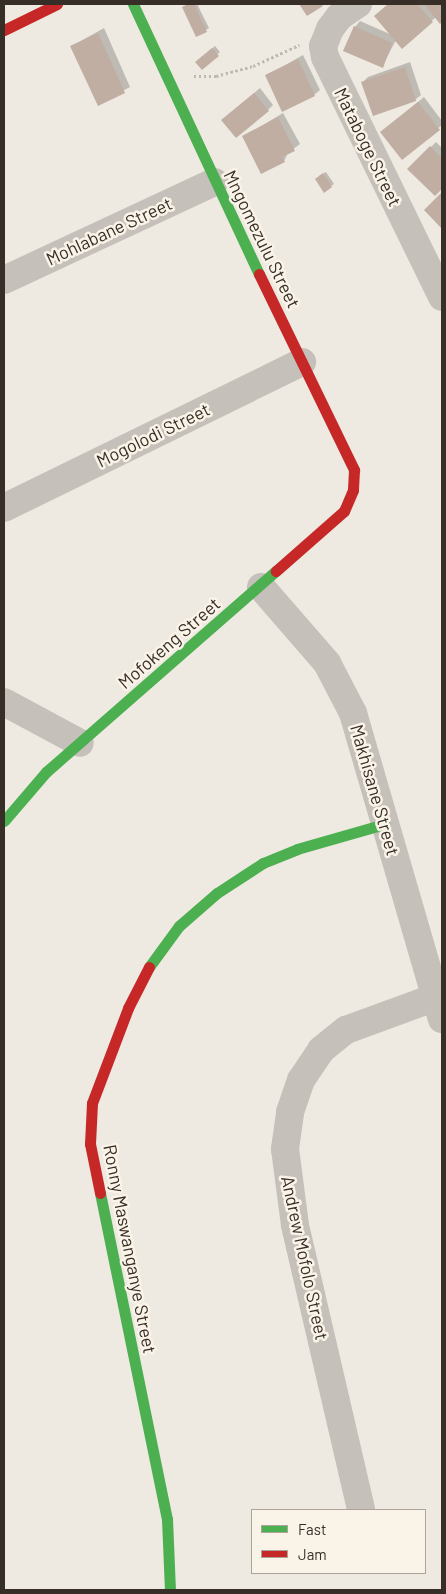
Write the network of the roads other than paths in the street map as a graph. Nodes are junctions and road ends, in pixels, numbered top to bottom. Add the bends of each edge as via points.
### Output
1 (57, 4) edge
2 (133, 4) edge
3 (358, 4) edge
4 (4, 30) edge
5 (214, 182) junction
6 (4, 280) edge
7 (442, 297) edge
8 (302, 362) junction
9 (353, 490) joint
10 (4, 508) edge
11 (261, 587) junction
12 (4, 702) edge
13 (80, 743) junction
14 (4, 821) edge
15 (384, 824) junction
16 (439, 1008) edge
17 (362, 1509) dead end
18 (170, 1590) edge

1 - 4 street
2 - 5 street, Mngomezulu Street
3 - 7 street, Mataboge Street via 339,16 323,46 336,84
5 - 6 street, Mohlabane Street
5 - 8 street, Mngomezulu Street
8 - 9 street, Mngomezulu Street via 354,470
8 - 10 street, Mogolodi Street
9 - 11 street, Mofokeng Street via 344,511
11 - 13 street, Mofokeng Street
11 - 15 street, Makhisane Street via 305,635 342,690 368,757
12 - 13 street
13 - 14 street, Mofokeng Street via 46,772
15 - 16 street, Makhisane Street
15 - 18 street, Ronny Maswanganye Street via 297,849 263,863 217,894 180,926 152,962 128,1008 92,1103 90,1144 167,1519
16 - 17 street, Andrew Mofolo Street via 346,1030 321,1050 301,1080 290,1112 285,1149 295,1224

